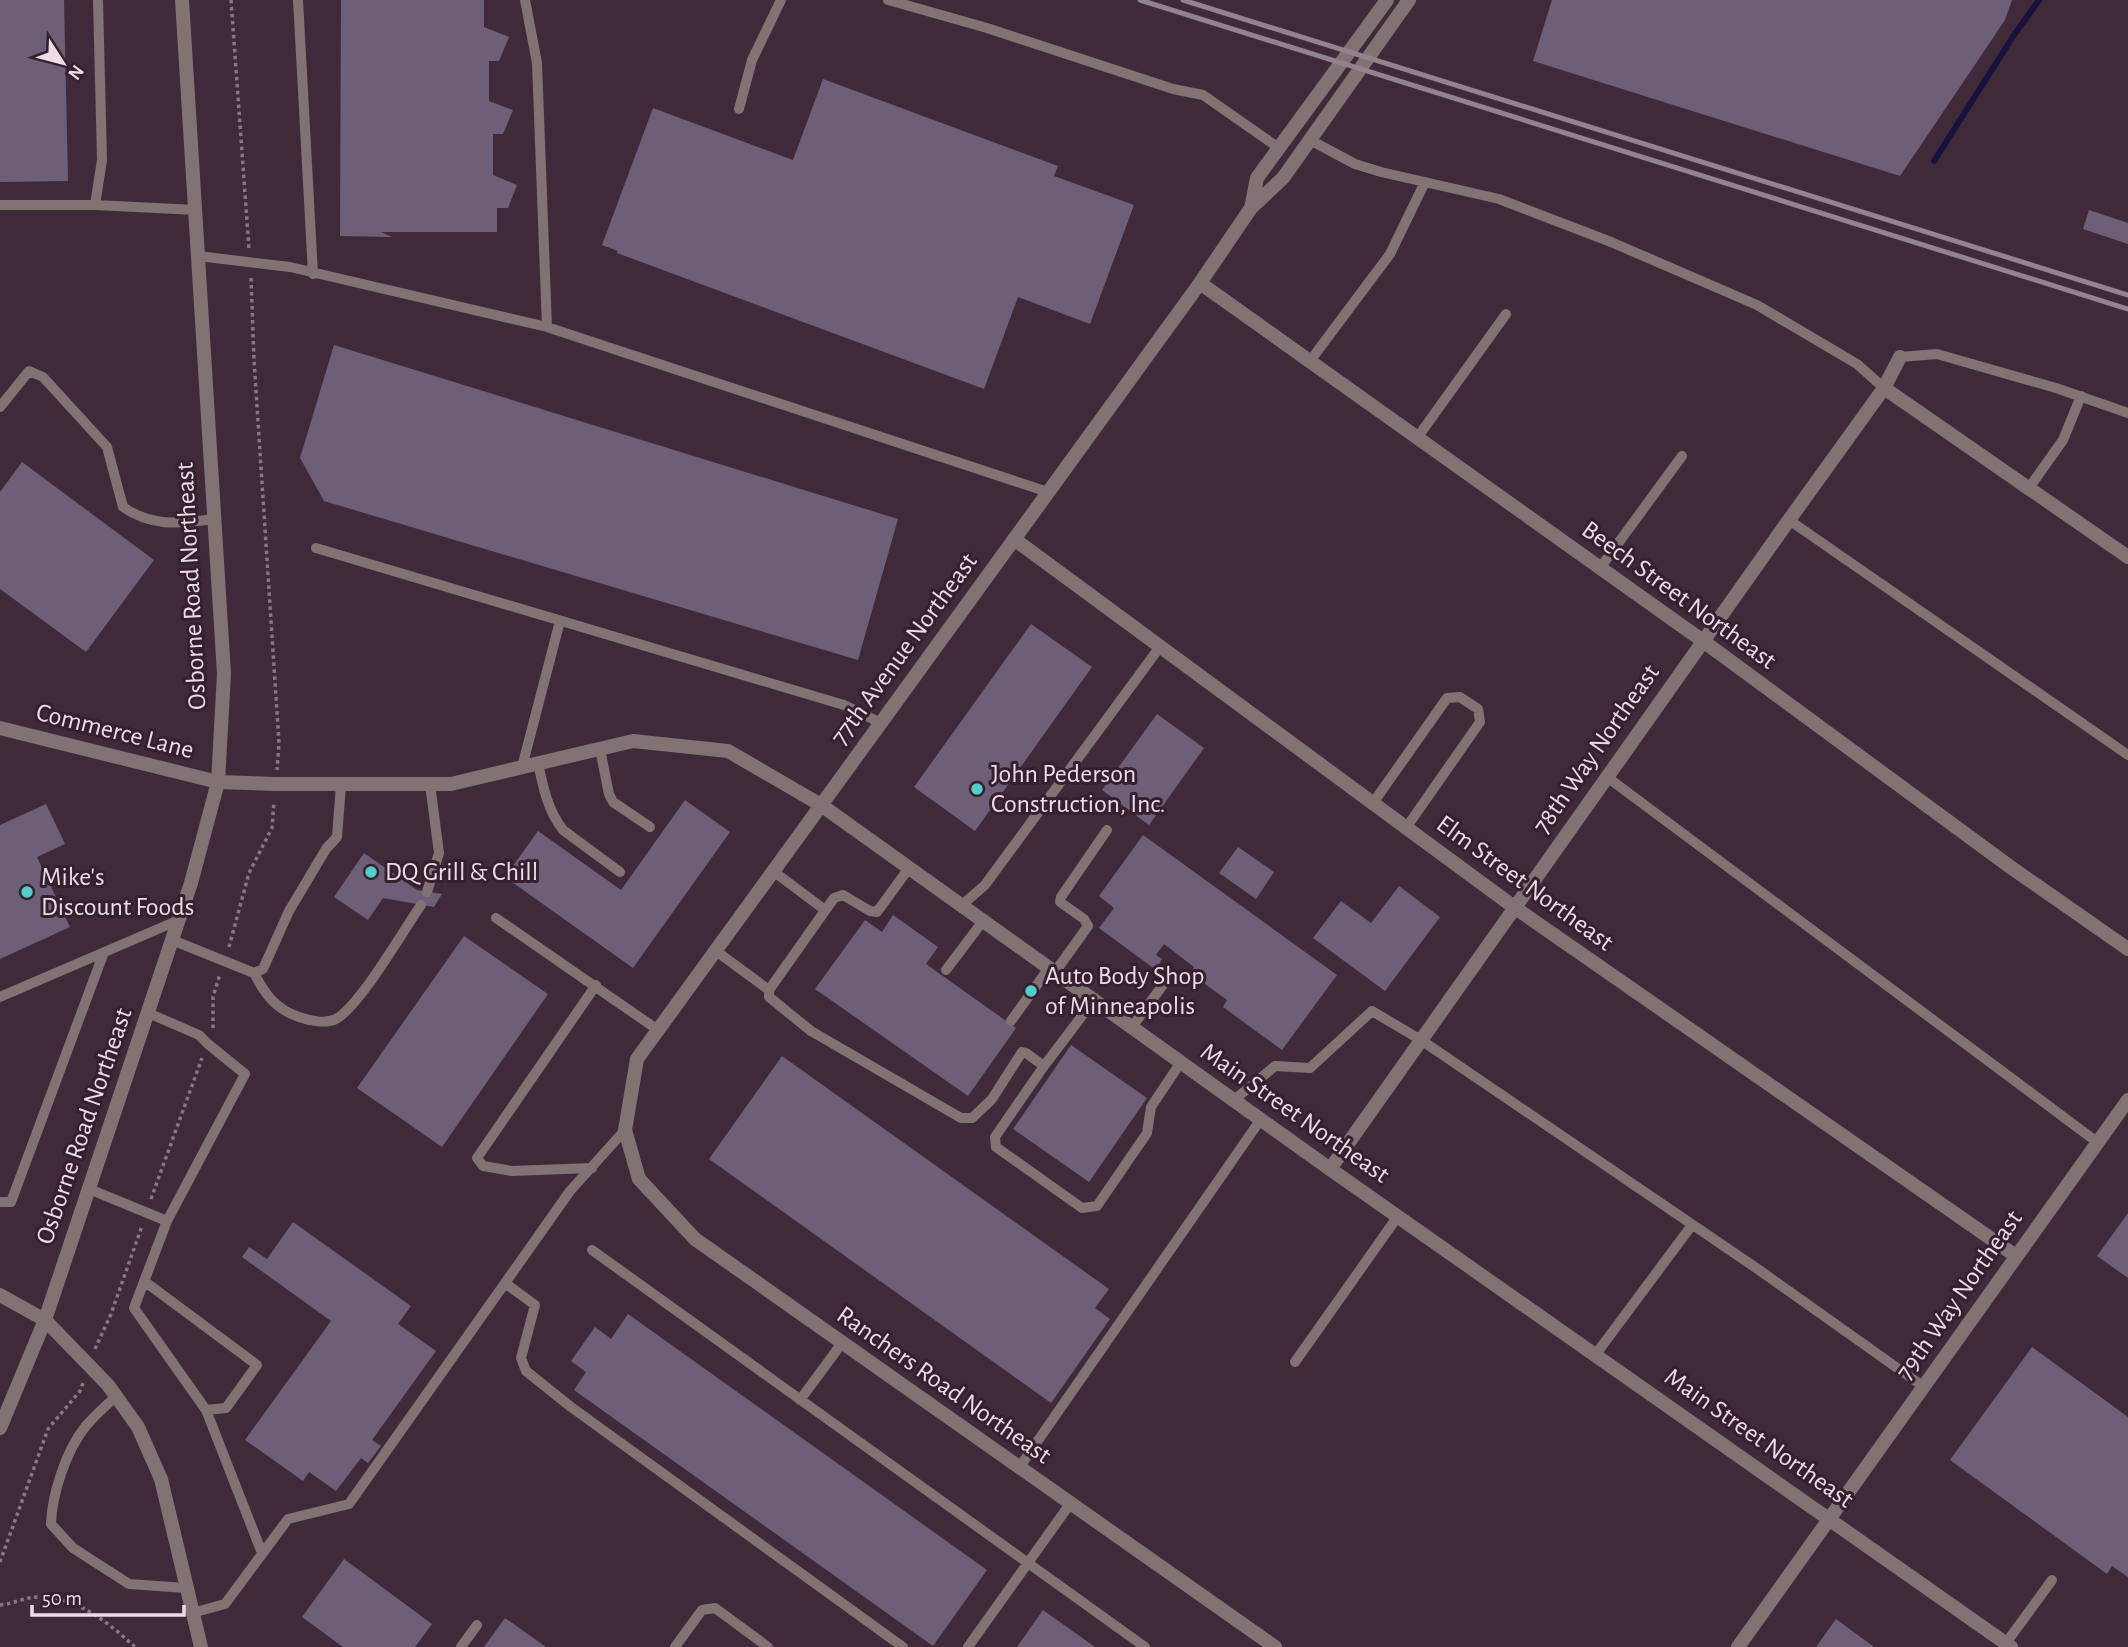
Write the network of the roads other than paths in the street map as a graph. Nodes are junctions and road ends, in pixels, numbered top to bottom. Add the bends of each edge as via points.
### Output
1 (98, 0) edge
2 (181, 0) edge
3 (298, 0) edge
4 (525, 0) edge
5 (780, 0) edge
6 (888, 0) edge
7 (1387, 0) edge
8 (1409, 0) edge
9 (739, 109) dead end
10 (1310, 140) junction
11 (1279, 148) junction
12 (1425, 182) junction
13 (0, 205) edge
14 (95, 205) junction
15 (1251, 208) junction
16 (196, 210) junction
17 (198, 256) junction
18 (313, 274) junction
19 (1200, 282) junction
20 (1506, 314) dead end
21 (547, 327) junction
22 (1900, 357) joint
23 (1310, 362) junction
24 (1884, 388) junction
25 (2081, 397) junction
26 (0, 407) edge
27 (2128, 413) edge
28 (1417, 438) junction
29 (1682, 456) dead end
30 (2029, 488) junction
31 (1048, 492) junction
32 (215, 519) junction
33 (1788, 520) junction
34 (1014, 539) junction
35 (316, 548) dead end
36 (2128, 557) edge
37 (1600, 568) junction
38 (561, 621) junction
39 (1703, 641) junction
40 (1159, 648) junction
41 (881, 723) junction
42 (0, 729) edge
43 (600, 749) junction
44 (2128, 755) edge
45 (538, 763) junction
46 (522, 767) junction
47 (1606, 777) junction
48 (218, 782) junction
49 (430, 784) junction
50 (341, 785) junction
51 (1373, 803) junction
52 (821, 805) junction
53 (650, 827) dead end
54 (1406, 828) junction
55 (1107, 830) dead end
56 (909, 868) junction
57 (773, 871) junction
58 (620, 872) dead end
59 (427, 892) dead end
60 (421, 905) dead end
61 (962, 905) junction
62 (1514, 907) junction
63 (825, 910) junction
64 (496, 918) dead end
65 (179, 920) junction
66 (984, 921) junction
67 (172, 940) junction
68 (2128, 949) edge
69 (716, 951) junction
70 (104, 952) junction
71 (946, 970) dead end
72 (1052, 970) junction
73 (254, 973) junction
74 (1171, 974) dead end
75 (596, 985) junction
76 (769, 990) junction
77 (0, 997) edge
78 (1094, 1000) junction
79 (148, 1013) junction
80 (1011, 1021) dead end
81 (1132, 1027) junction
82 (658, 1030) junction
83 (1421, 1040) junction
84 (1181, 1062) junction
85 (1044, 1066) junction
86 (1234, 1100) junction
87 (2128, 1100) edge
88 (1261, 1119) junction
89 (625, 1130) junction
90 (2097, 1142) junction
91 (592, 1168) junction
92 (1330, 1169) junction
93 (89, 1189) junction
94 (0, 1202) edge
95 (1398, 1216) junction
96 (167, 1221) junction
97 (1692, 1225) junction
98 (592, 1250) dead end
99 (2015, 1256) junction
100 (144, 1281) junction
101 (505, 1283) junction
102 (0, 1296) edge
103 (45, 1320) junction
104 (842, 1343) junction
105 (1596, 1354) junction
106 (1295, 1362) dead end
107 (1924, 1387) junction
108 (116, 1396) junction
109 (800, 1400) junction
110 (206, 1410) junction
111 (1, 1424) edge
112 (1019, 1468) junction
113 (1070, 1504) junction
114 (1831, 1519) junction
115 (262, 1553) junction
116 (1028, 1564) junction
117 (2052, 1580) dead end
118 (186, 1588) junction
119 (192, 1613) junction
120 (477, 1625) dead end
121 (2008, 1645) edge
122 (201, 1647) edge
123 (461, 1647) edge
124 (675, 1647) edge
125 (768, 1647) edge
126 (903, 1647) edge
127 (968, 1647) edge
128 (1145, 1647) edge
129 (1275, 1647) edge
130 (1738, 1647) edge

1 - 14 lane via 102,160
2 - 16 street, Osborne Road Northeast
3 - 18 lane
4 - 21 lane via 537,63
5 - 9 lane via 752,60
6 - 11 lane via 1203,95
7 - 11 street, 77th Avenue Northeast
8 - 10 street, 77th Avenue Northeast
10 - 12 lane via 1355,164
10 - 15 street, 77th Avenue Northeast via 1283,178
11 - 15 street, 77th Avenue Northeast via 1257,178
12 - 23 lane via 1390,254
12 - 24 lane via 1499,200 1757,305 1857,364
13 - 14 lane
14 - 16 lane
15 - 19 street, 77th Avenue Northeast
16 - 17 street, Osborne Road Northeast
17 - 18 lane
17 - 32 street, Osborne Road Northeast
18 - 21 lane
19 - 23 street, Beech Street Northeast
19 - 31 street, 77th Avenue Northeast
20 - 28 lane
21 - 31 lane
22 - 24 street, 78th Way Northeast
22 - 25 lane via 1937,354
23 - 28 street, Beech Street Northeast
24 - 30 street
24 - 33 street, 78th Way Northeast
25 - 27 lane
25 - 30 lane via 2063,440
26 - 32 lane via 29,371 43,377 107,447 123,507 167,524
28 - 37 street, Beech Street Northeast
29 - 37 lane
30 - 36 street
31 - 34 street, 77th Avenue Northeast
32 - 48 street, Osborne Road Northeast via 224,674
33 - 39 street, 78th Way Northeast
33 - 44 lane
34 - 40 street, Elm Street Northeast
34 - 41 street, 77th Avenue Northeast
35 - 38 lane
37 - 39 street, Beech Street Northeast
38 - 41 lane via 844,705
38 - 46 lane
39 - 47 street, 78th Way Northeast
39 - 68 street, Beech Street Northeast
40 - 51 street, Elm Street Northeast
40 - 61 lane via 985,885
41 - 52 street, 77th Avenue Northeast
42 - 48 street, Commerce Lane
43 - 45 street, Main Street Northeast
43 - 52 street, Main Street Northeast via 633,741 728,751
43 - 53 lane via 613,802
45 - 46 street, Main Street Northeast
45 - 58 lane via 556,821
46 - 49 street, Main Street Northeast via 451,784
47 - 62 street, 78th Way Northeast
47 - 90 lane
48 - 50 street, Main Street Northeast
48 - 65 street, Osborne Road Northeast
49 - 50 street, Main Street Northeast
49 - 59 lane via 439,853
50 - 73 lane via 337,837 289,911 263,968
51 - 54 street, Elm Street Northeast
51 - 54 lane via 1447,698 1460,697 1478,709 1480,722
52 - 56 street, Main Street Northeast
52 - 57 street, 77th Avenue Northeast
54 - 62 street, Elm Street Northeast
55 - 72 lane via 1061,897 1060,902 1088,926
56 - 61 street, Main Street Northeast
56 - 63 lane via 877,912 843,895
57 - 63 lane
57 - 69 street, 77th Avenue Northeast
60 - 73 lane via 355,1002 335,1020 312,1021 291,1014 268,998
61 - 66 street, Main Street Northeast
62 - 83 street, 78th Way Northeast
62 - 99 street, Elm Street Northeast
63 - 76 lane
64 - 75 lane
65 - 67 street, Osborne Road Northeast
65 - 70 lane
66 - 71 lane
66 - 72 street, Main Street Northeast
67 - 73 lane
67 - 79 street, Osborne Road Northeast
69 - 76 lane
69 - 82 street, 77th Avenue Northeast
70 - 77 lane
70 - 94 lane via 11,1202
72 - 78 street, Main Street Northeast
72 - 80 lane
74 - 81 lane
75 - 82 lane
75 - 91 lane via 477,1158 483,1166 512,1171
76 - 85 lane via 769,997 811,1031 961,1118 972,1118 992,1098 1022,1052
78 - 81 street, Main Street Northeast
78 - 85 lane
79 - 93 street, Osborne Road Northeast
79 - 96 lane via 199,1035 245,1074
81 - 84 street, Main Street Northeast
82 - 89 street, 77th Avenue Northeast via 637,1059
83 - 86 lane via 1372,1011 1310,1068 1275,1066
83 - 92 street, 78th Way Northeast
83 - 97 lane
84 - 85 lane via 1151,1107 1147,1133 1097,1206 1082,1208 996,1147 995,1137
84 - 86 street, Main Street Northeast
86 - 88 street, Main Street Northeast
87 - 90 street, 79th Way Northeast
88 - 92 street, Main Street Northeast
88 - 112 lane
89 - 91 lane
89 - 104 street, Ranchers Road Northeast via 639,1179 695,1239
90 - 99 street, 79th Way Northeast
91 - 101 lane via 569,1191
92 - 95 street, Main Street Northeast
93 - 96 lane
93 - 103 street, Osborne Road Northeast
95 - 105 street, Main Street Northeast
95 - 106 lane
96 - 100 lane
97 - 105 lane
97 - 107 lane
98 - 109 lane
99 - 107 street, 79th Way Northeast
100 - 110 lane via 134,1308
100 - 110 lane via 257,1364 226,1408
101 - 115 lane via 349,1504 288,1519
101 - 126 lane via 535,1305 521,1358 526,1371
102 - 103 street
103 - 108 street
103 - 111 street, Osborne Road Northeast
104 - 109 lane
104 - 112 street, Ranchers Road Northeast
105 - 114 street, Main Street Northeast
107 - 114 street, 79th Way Northeast
108 - 118 street via 138,1427 161,1479
108 - 118 lane via 85,1427 63,1469 51,1504 51,1524 73,1548 129,1584
109 - 116 lane
110 - 115 lane
112 - 113 street, Ranchers Road Northeast
113 - 116 lane
113 - 129 street, Ranchers Road Northeast
114 - 121 street, Main Street Northeast
114 - 130 street, 79th Way Northeast
115 - 119 lane via 225,1604
116 - 127 lane
116 - 128 lane
117 - 121 lane
118 - 119 street
119 - 122 street
120 - 123 lane
124 - 125 lane via 702,1610 715,1608

